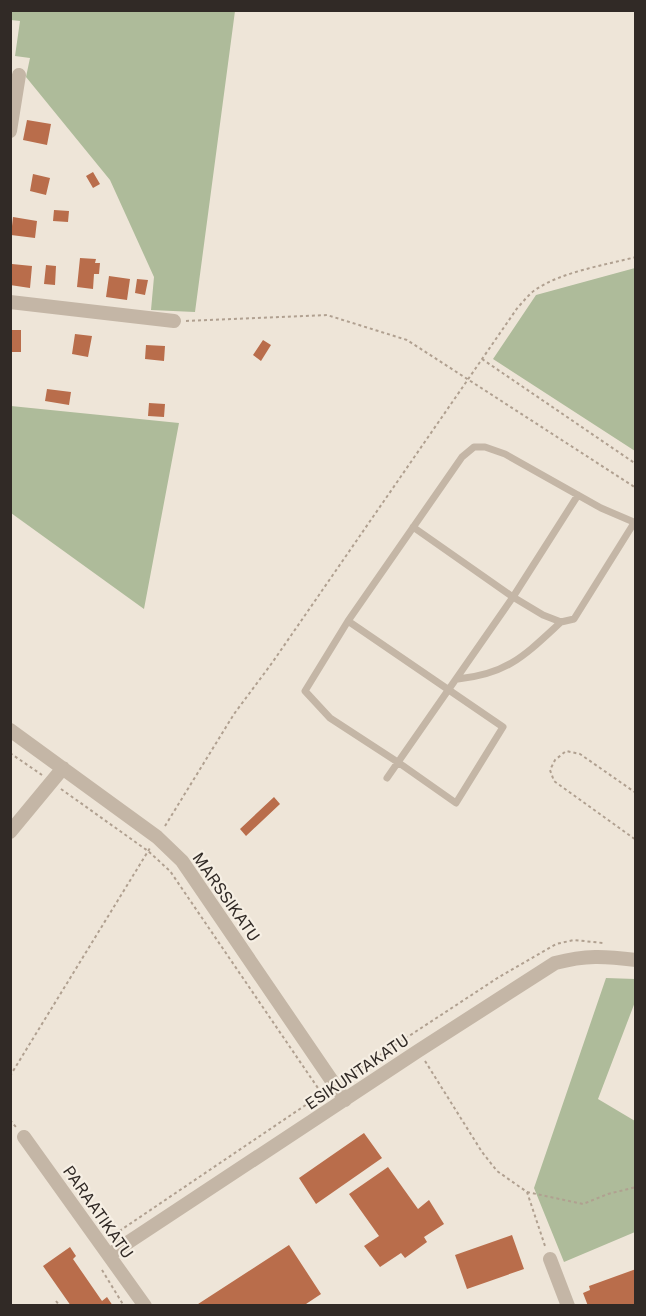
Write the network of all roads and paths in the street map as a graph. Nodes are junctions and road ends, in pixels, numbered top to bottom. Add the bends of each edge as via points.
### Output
1 (19, 75) dead end
2 (10, 131) edge
3 (636, 257) edge
4 (10, 302) edge
5 (174, 321) joint
6 (482, 359) junction
7 (468, 378) junction
8 (636, 464) edge
9 (636, 488) edge
10 (578, 495) junction
11 (635, 523) edge
12 (413, 527) junction
13 (513, 597) junction
14 (348, 621) junction
15 (561, 622) junction
16 (458, 679) junction
17 (449, 692) junction
18 (10, 730) edge
19 (10, 753) edge
20 (399, 763) junction
21 (63, 768) junction
22 (387, 778) dead end
23 (52, 782) junction
24 (636, 793) edge
25 (10, 832) edge
26 (158, 837) junction
27 (636, 840) edge
28 (148, 851) junction
29 (636, 960) edge
30 (409, 1036) dead end
31 (418, 1051) junction
32 (10, 1076) edge
33 (345, 1100) junction
34 (24, 1137) dead end
35 (636, 1188) edge
36 (527, 1192) junction
37 (101, 1243) junction
38 (109, 1256) junction
39 (550, 1259) joint
40 (56, 1301) dead end
41 (147, 1303) edge
42 (60, 1305) edge
43 (568, 1305) edge

1 - 2 street
3 - 6 path via 568,275 534,290
4 - 5 street
5 - 7 path via 327,315 407,340
6 - 7 path
6 - 8 path
7 - 9 path
7 - 26 path via 234,714
10 - 11 lane
10 - 12 lane via 505,454 474,447 462,457
10 - 13 lane
11 - 15 lane via 574,619
12 - 13 lane
12 - 14 lane
13 - 15 lane
13 - 16 lane
14 - 17 lane
14 - 20 lane via 305,691 330,718
15 - 16 lane via 520,659 481,677
16 - 17 lane
17 - 20 lane
17 - 20 lane via 503,727 456,803
18 - 21 street, MARSSIKATU
19 - 23 path
20 - 22 lane
21 - 23 street
21 - 26 street, MARSSIKATU
23 - 25 street
23 - 28 path
24 - 27 path via 580,754 566,751 550,770 554,781
26 - 28 path
26 - 33 street, MARSSIKATU via 182,861
28 - 32 path
28 - 37 path via 170,871 322,1094
29 - 31 street, ESIKUNTAKATU via 601,955 555,963
30 - 31 path
31 - 33 street, ESIKUNTAKATU
31 - 36 path via 482,1152 497,1171
33 - 38 street, ESIKUNTAKATU
34 - 37 street, PARAATIKATU
35 - 36 path via 583,1204
36 - 39 path
37 - 38 street, PARAATIKATU
38 - 41 street, PARAATIKATU
39 - 43 street
40 - 42 path

